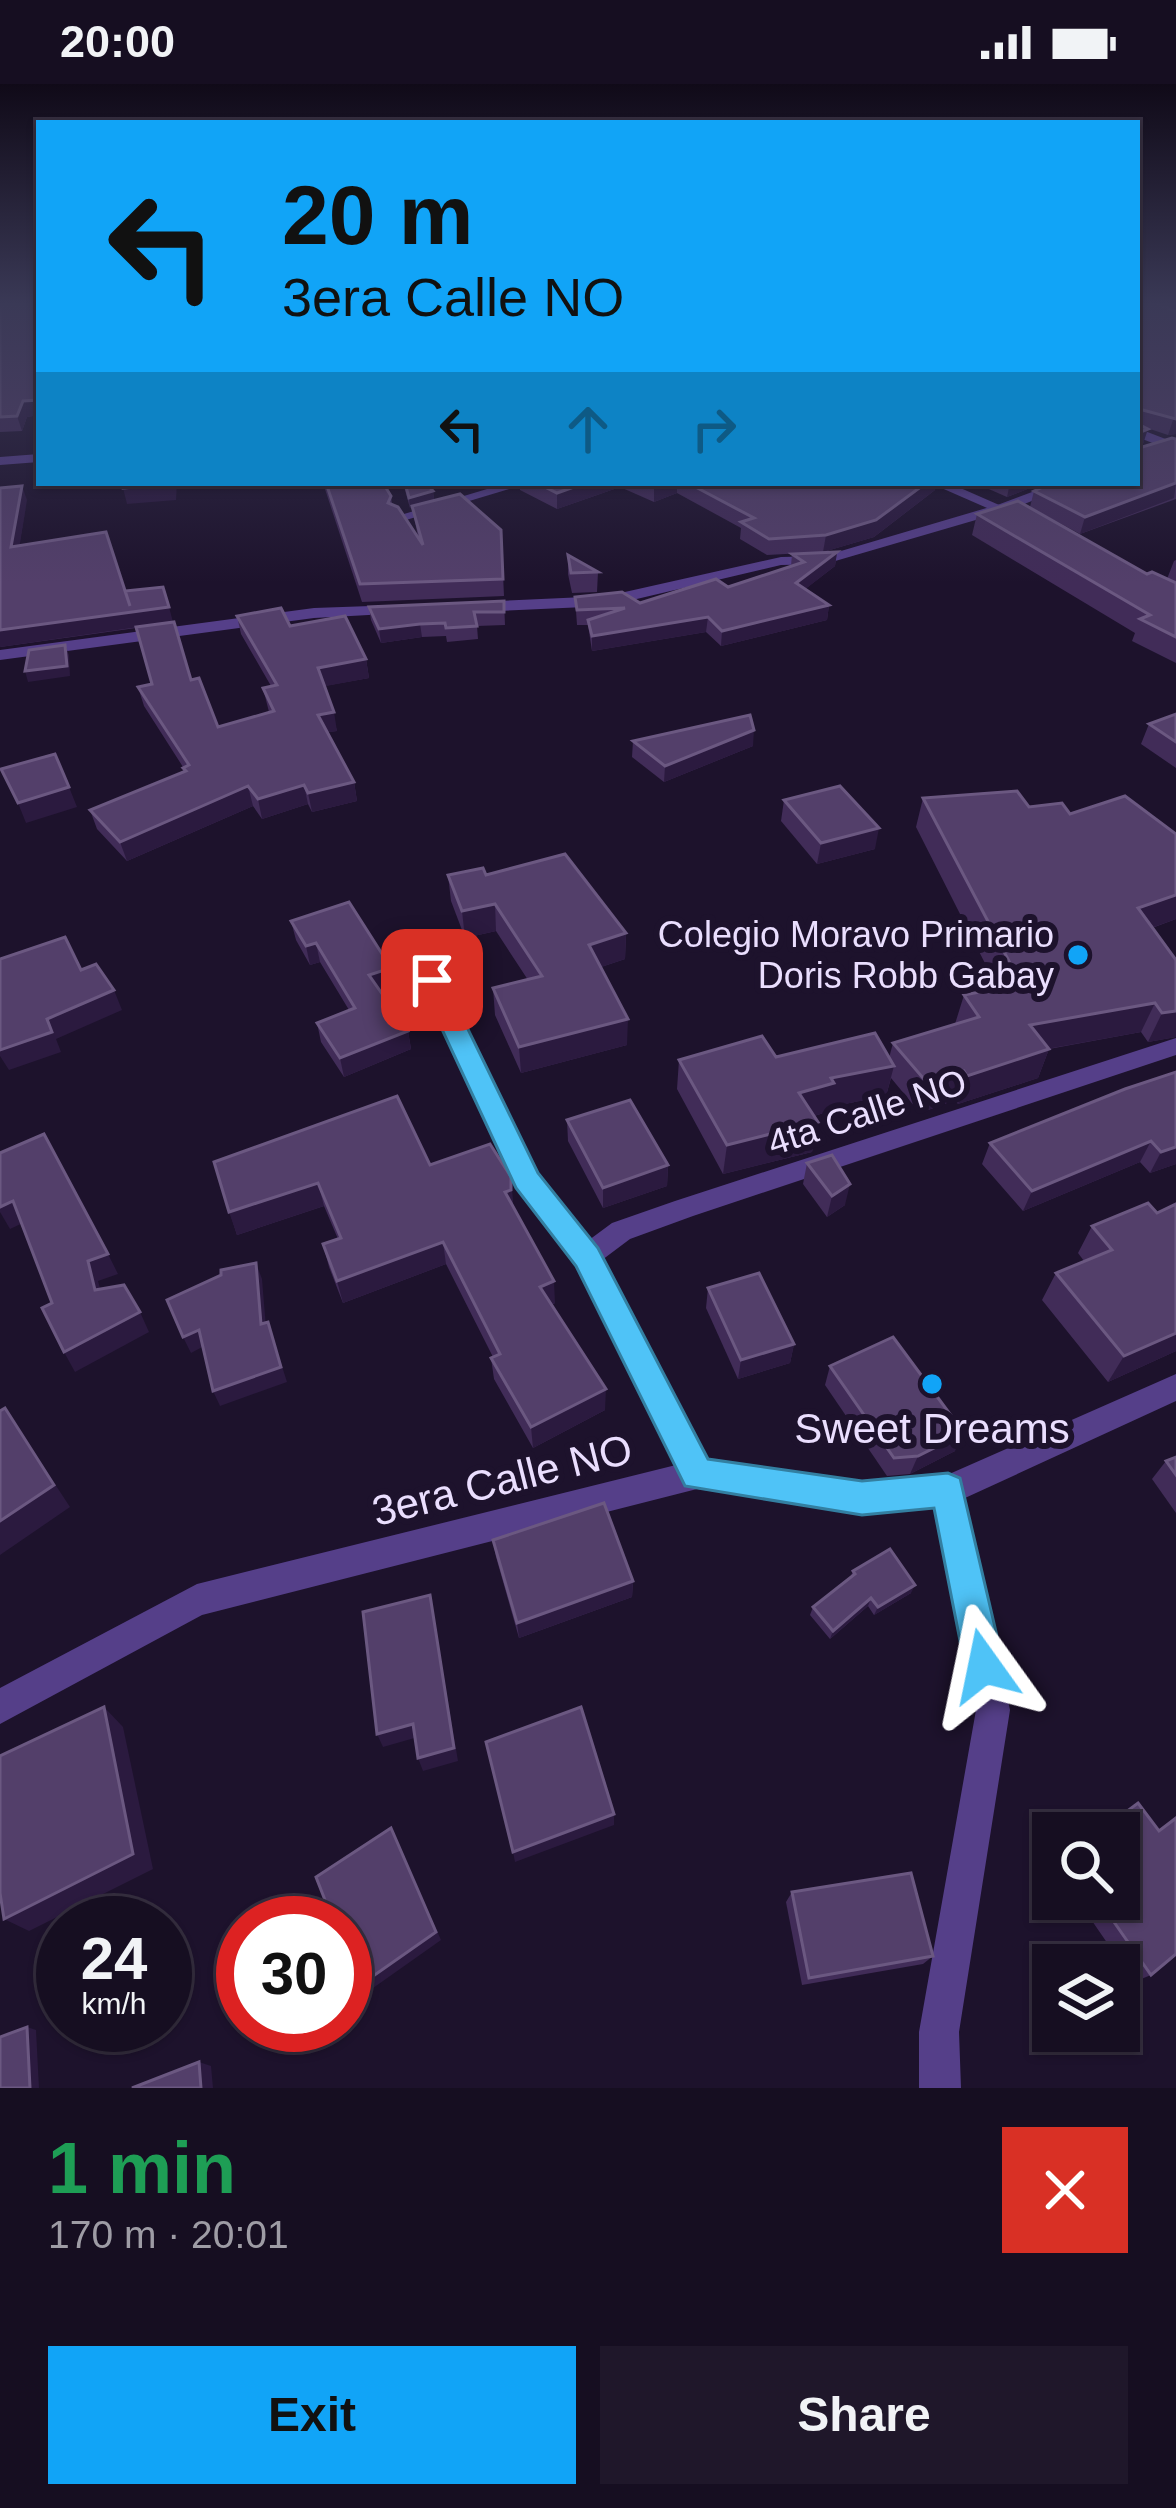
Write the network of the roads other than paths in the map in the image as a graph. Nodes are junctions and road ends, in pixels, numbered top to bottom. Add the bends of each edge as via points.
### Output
1 (1140, 433) edge
2 (1173, 444) edge
3 (1140, 455) edge
4 (36, 458) edge
5 (0, 461) edge
6 (511, 486) edge
7 (945, 486) edge
8 (1060, 486) edge
9 (1005, 508) junction
10 (401, 517) edge
11 (1052, 533) edge
12 (449, 608) edge
13 (426, 609) edge
14 (0, 655) edge
15 (432, 980) dead end
16 (1176, 1046) edge
17 (587, 1257) junction
18 (1176, 1387) edge
19 (698, 1474) junction
20 (948, 1490) junction
21 (0, 1707) edge
22 (940, 2088) edge

1 - 2 street
2 - 3 street
4 - 5 street
6 - 10 street
7 - 9 street
8 - 9 street
9 - 11 street
9 - 12 street via 825,560 781,561 607,601
13 - 14 street via 314,614
15 - 17 street via 527,1180
16 - 17 street, 4ta Calle NO via 663,1215 621,1231
17 - 19 street
18 - 20 street, 3era Calle NO
19 - 20 street, 3era Calle NO via 862,1498
19 - 21 street, 3era Calle NO via 197,1600
20 - 22 street via 994,1710 939,2032

